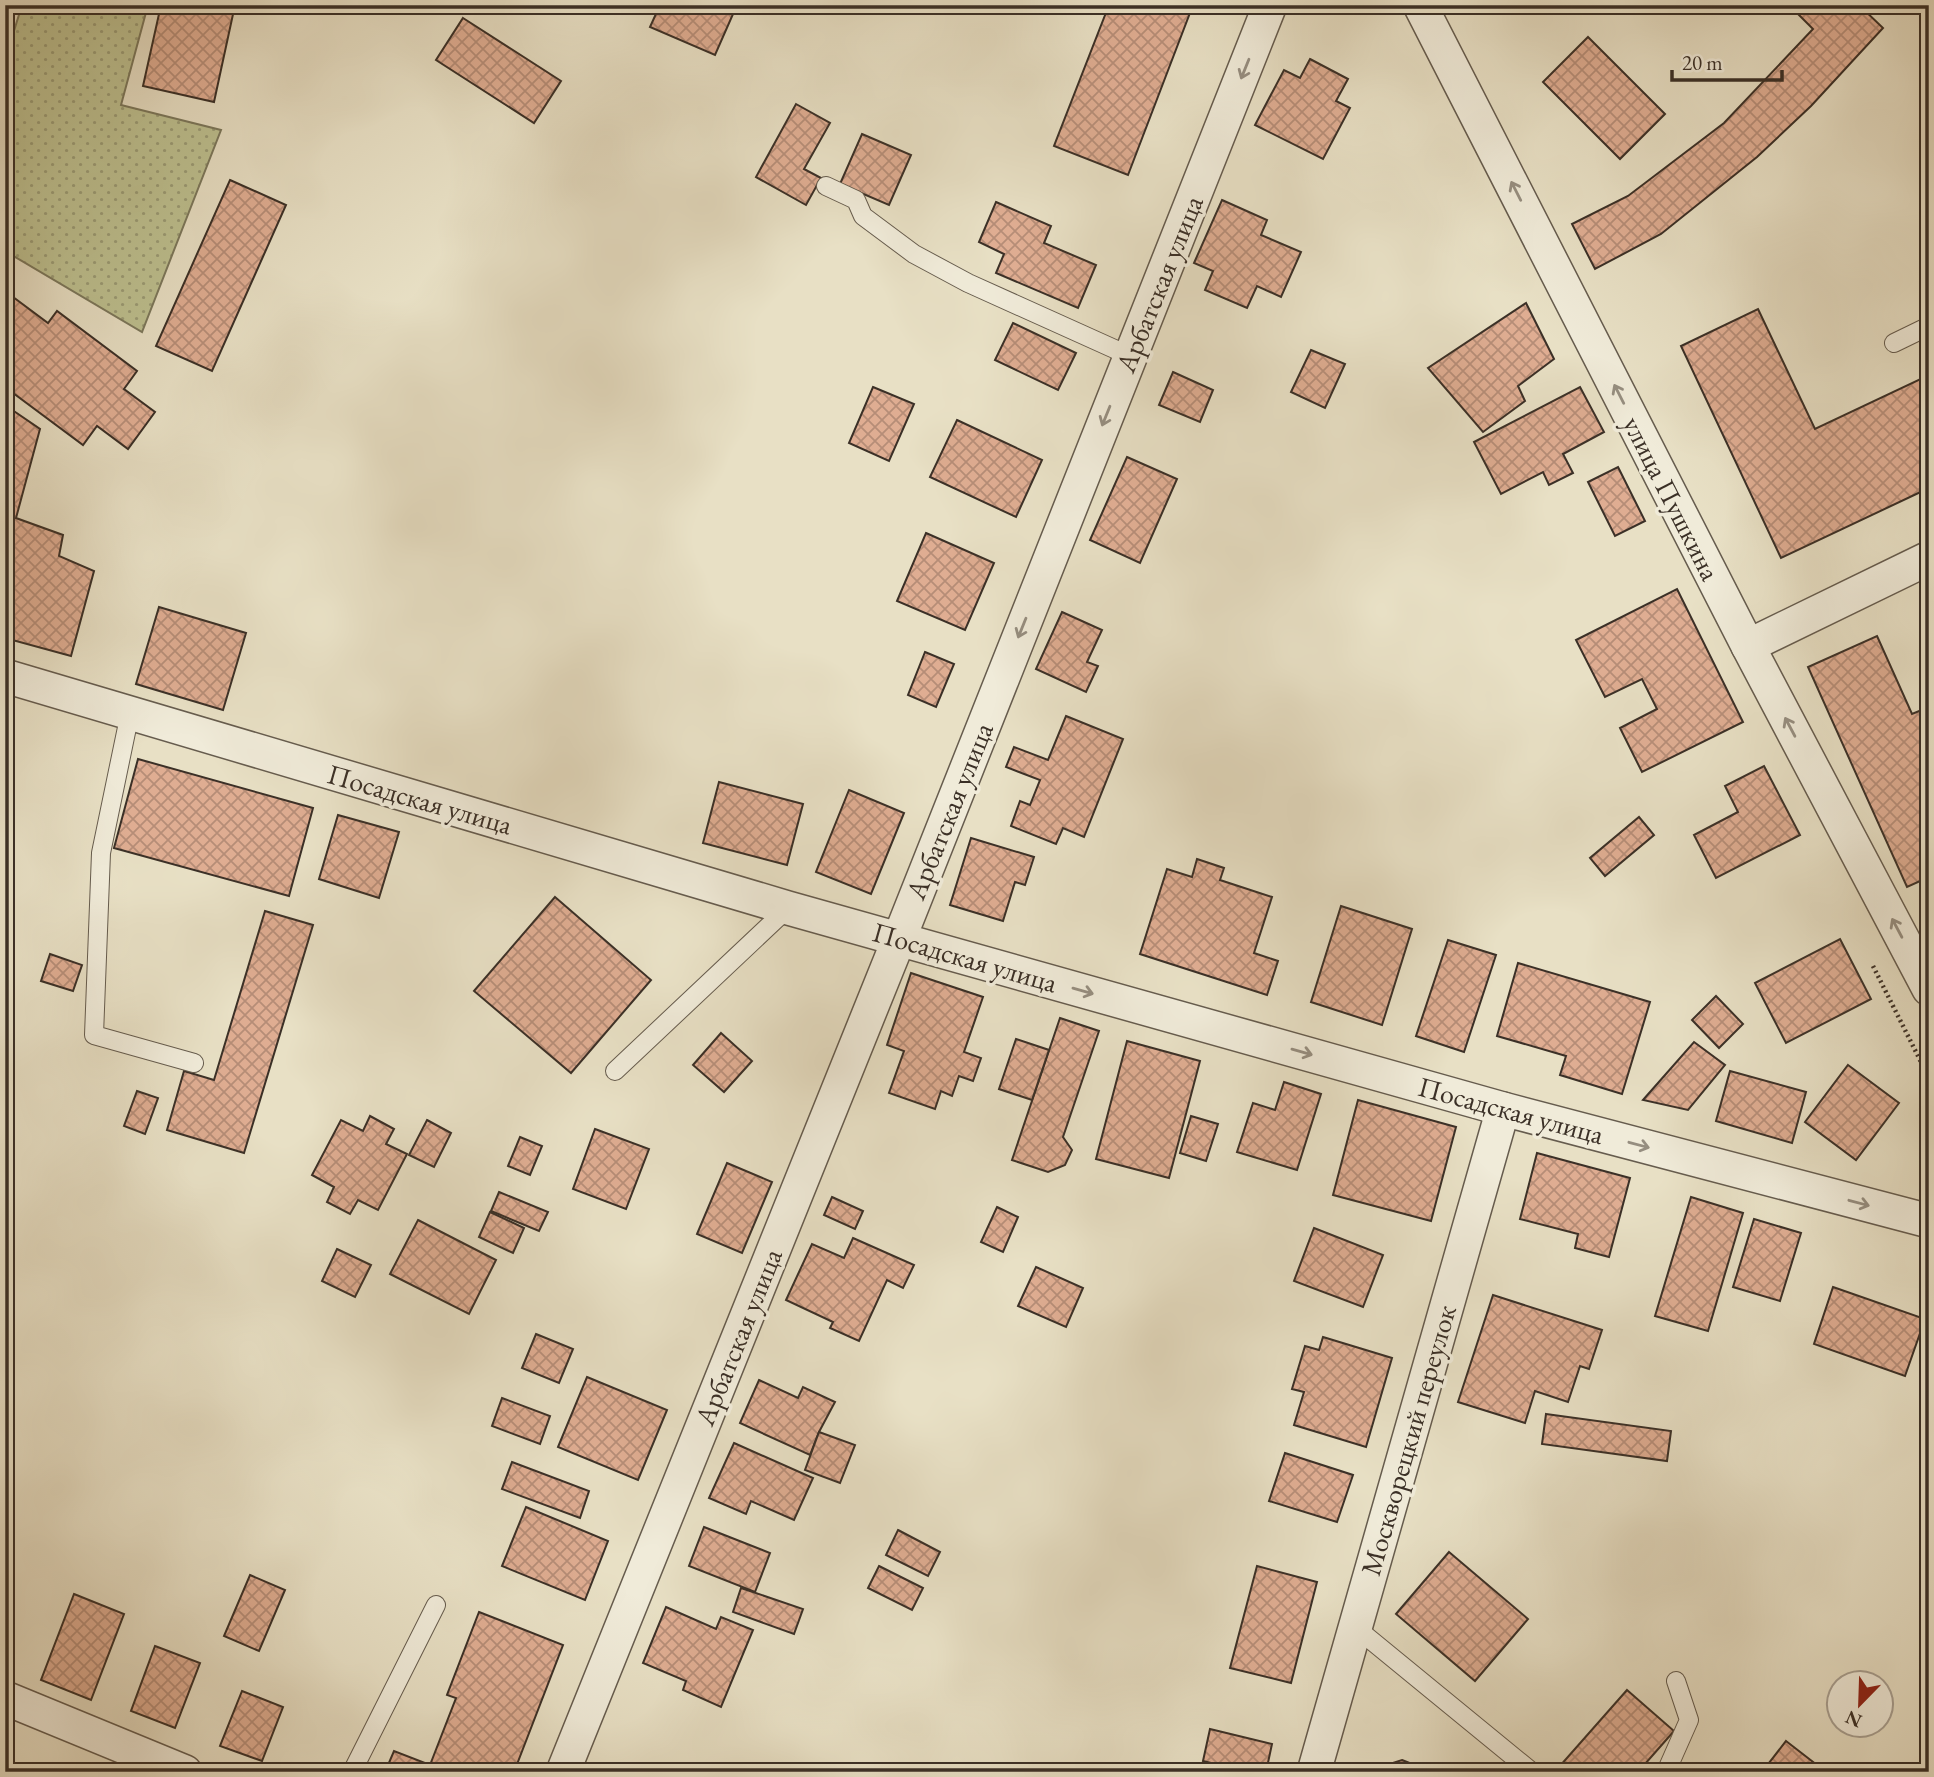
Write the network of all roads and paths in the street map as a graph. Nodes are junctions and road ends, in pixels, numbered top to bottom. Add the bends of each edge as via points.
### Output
1 (1270, 5) edge
2 (1420, 5) edge
3 (826, 186) dead end
4 (1929, 326) edge
5 (1894, 343) dead end
6 (1130, 356) junction
7 (1929, 558) edge
8 (1748, 646) junction
9 (5, 676) edge
10 (130, 713) junction
11 (788, 908) junction
12 (899, 939) junction
13 (1929, 989) edge
14 (194, 1063) dead end
15 (615, 1071) dead end
16 (1503, 1109) junction
17 (1929, 1221) edge
18 (436, 1605) dead end
19 (1355, 1627) junction
20 (1676, 1681) dead end
21 (5, 1698) edge
22 (185, 1772) edge
23 (352, 1772) edge
24 (563, 1772) edge
25 (1314, 1772) edge
26 (1532, 1772) edge
27 (1666, 1772) edge

1 -> 6 street, Арбатская улица
8 -> 2 street, улица Пушкина
3 - 6 lane via 856,200 863,216 914,254
4 - 5 lane
6 -> 12 street, Арбатская улица
7 - 8 street
13 -> 8 street, улица Пушкина
9 - 10 street, Посадская улица
10 - 11 street, Посадская улица
10 - 14 lane via 101,853 94,1035
11 - 12 street, Посадская улица
11 - 15 lane
12 -> 16 street, Посадская улица
12 - 24 street, Арбатская улица
16 -> 17 street, Посадская улица
16 - 19 street, Москворецкий переулок
18 - 23 lane
19 - 25 street, Москворецкий переулок
19 - 26 lane
20 - 27 lane via 1689,1720
21 - 22 street

